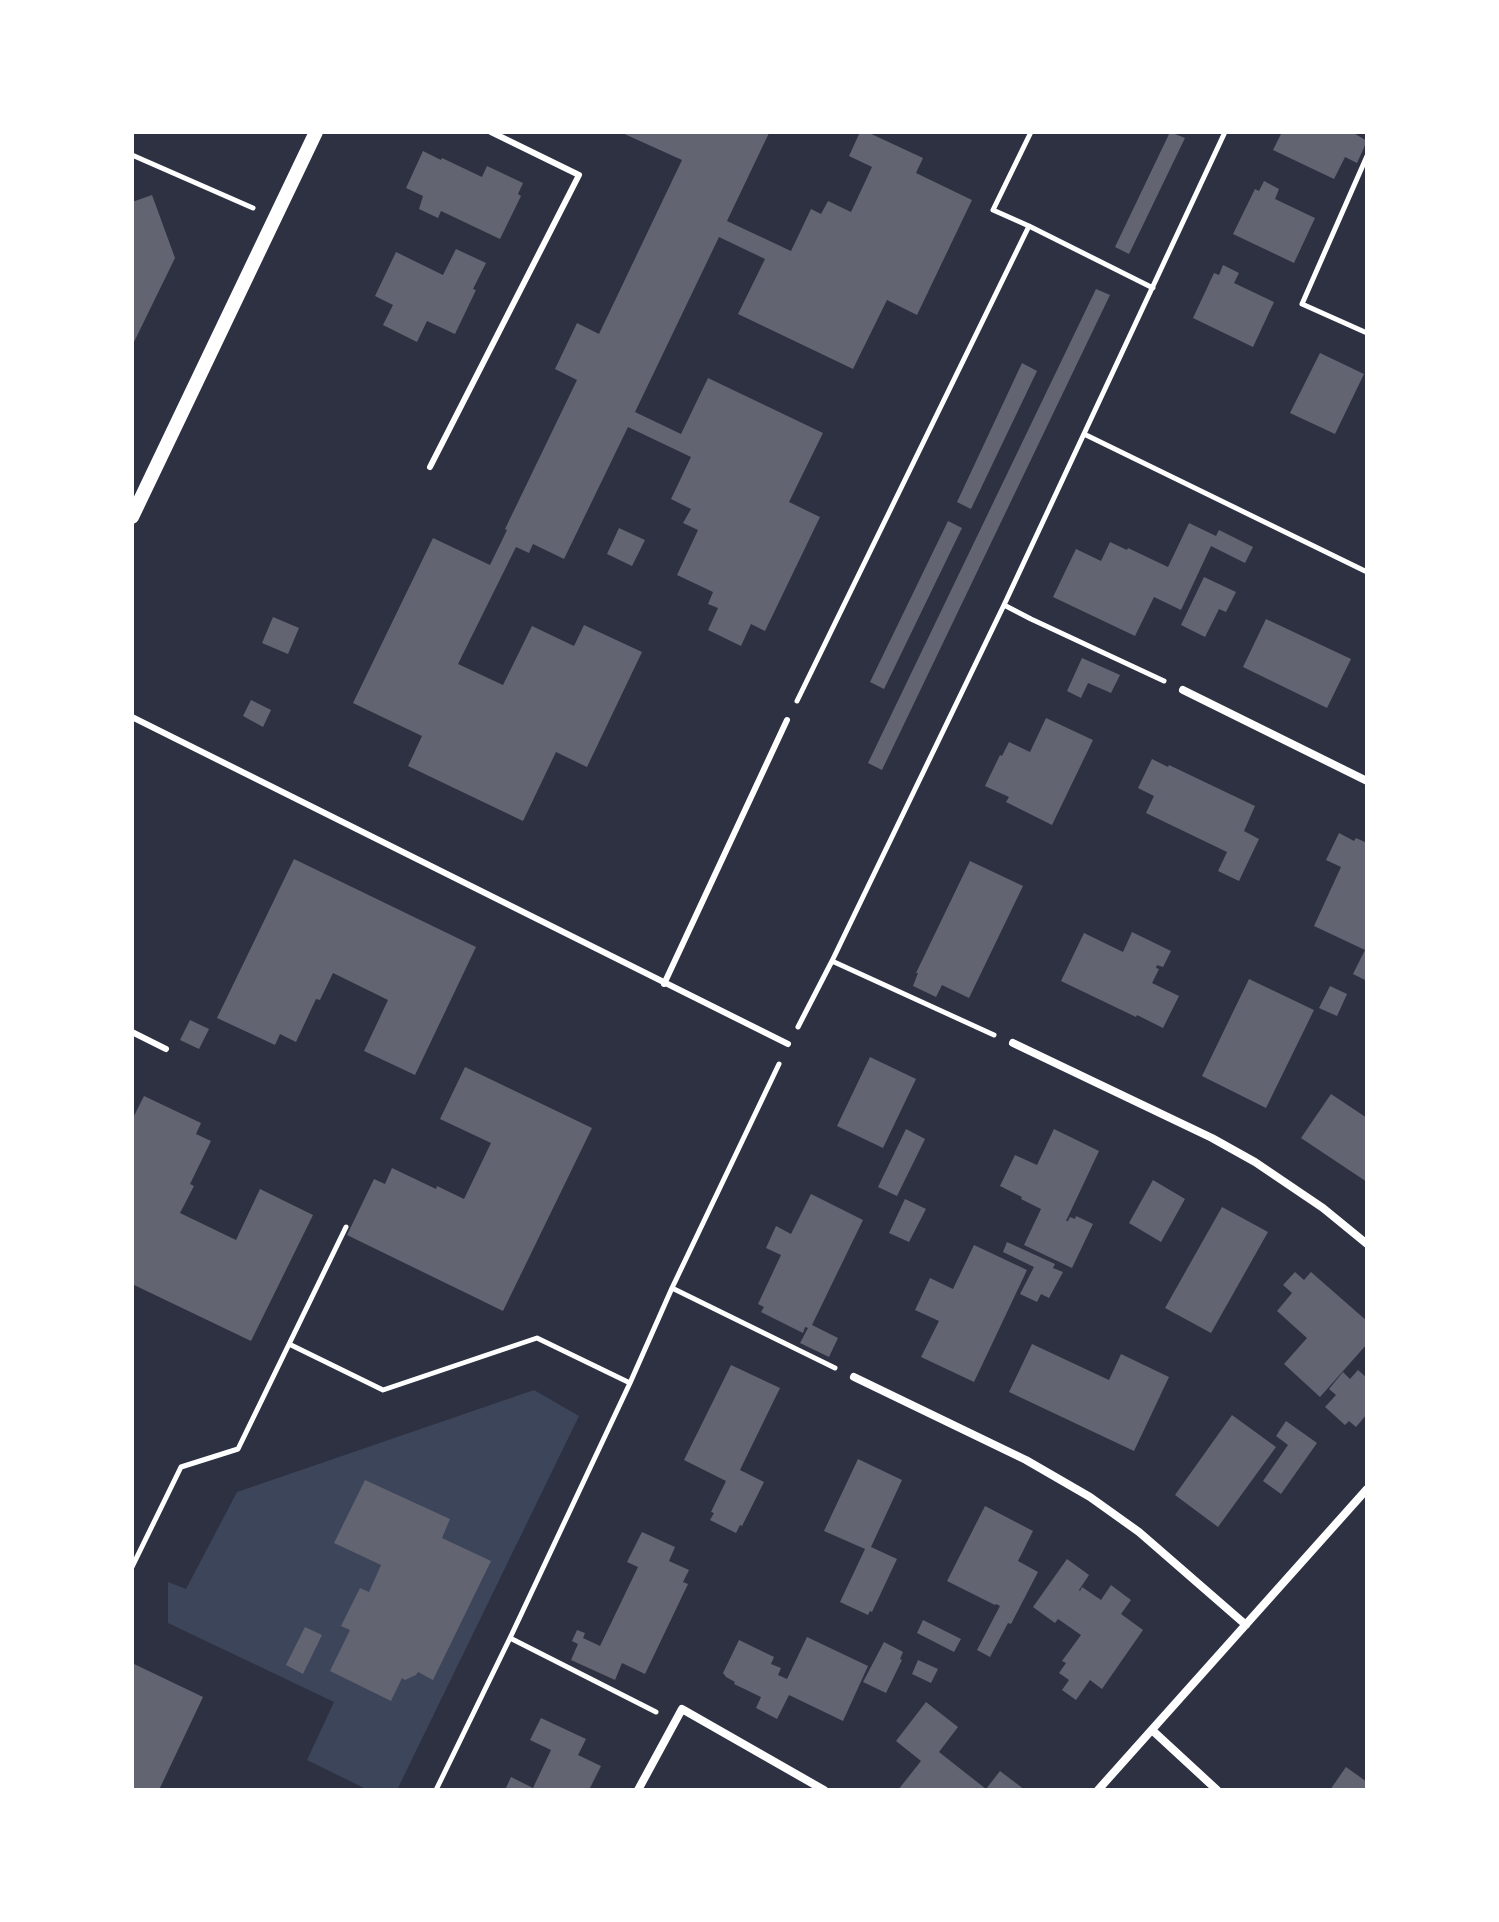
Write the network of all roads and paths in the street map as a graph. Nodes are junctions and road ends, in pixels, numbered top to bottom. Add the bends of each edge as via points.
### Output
1 (316, 132) edge
2 (491, 132) edge
3 (1031, 132) edge
4 (1225, 132) edge
5 (132, 155) edge
6 (1367, 156) edge
7 (275, 218) junction
8 (1029, 226) junction
9 (1153, 288) junction
10 (1367, 333) edge
11 (1084, 433) junction
12 (430, 467) dead end
13 (132, 517) edge
14 (1367, 572) edge
15 (1004, 605) junction
16 (1183, 690) joint
17 (132, 717) edge
18 (787, 720) joint
19 (1367, 781) edge
20 (832, 961) junction
21 (664, 984) junction
22 (132, 1032) edge
23 (1013, 1043) joint
24 (788, 1044) junction
25 (166, 1049) dead end
26 (346, 1227) dead end
27 (1367, 1244) edge
28 (672, 1288) junction
29 (289, 1344) junction
30 (854, 1377) joint
31 (630, 1383) junction
32 (1367, 1489) edge
33 (132, 1567) edge
34 (1246, 1625) junction
35 (510, 1638) junction
36 (675, 1721) junction
37 (1152, 1730) junction
38 (436, 1790) edge
39 (638, 1790) edge
40 (824, 1790) edge
41 (1098, 1790) edge
42 (1217, 1790) edge

1 - 7 street
2 - 12 lane via 579,175
3 - 8 path via 993,210
4 - 9 path
5 - 7 path
6 - 10 path via 1302,304
7 - 13 street
8 - 9 path
8 - 18 path
9 - 11 path
11 - 14 path
11 - 15 path
15 - 16 path
15 - 20 path
16 - 19 street
17 - 21 lane
18 - 21 lane
20 - 23 path
20 - 24 path
21 - 24 lane
22 - 25 lane
23 - 27 street via 1255,1162
24 - 28 path
26 - 29 path
28 - 30 path
28 - 31 path
29 - 31 path via 383,1390 537,1338
29 - 33 path via 238,1449 181,1467
30 - 34 street via 1090,1497 1139,1532
31 - 35 path
32 - 34 street
34 - 37 street
35 - 36 path
35 - 38 path
36 - 39 street
36 - 40 street via 682,1709
37 - 41 street
37 - 42 street

